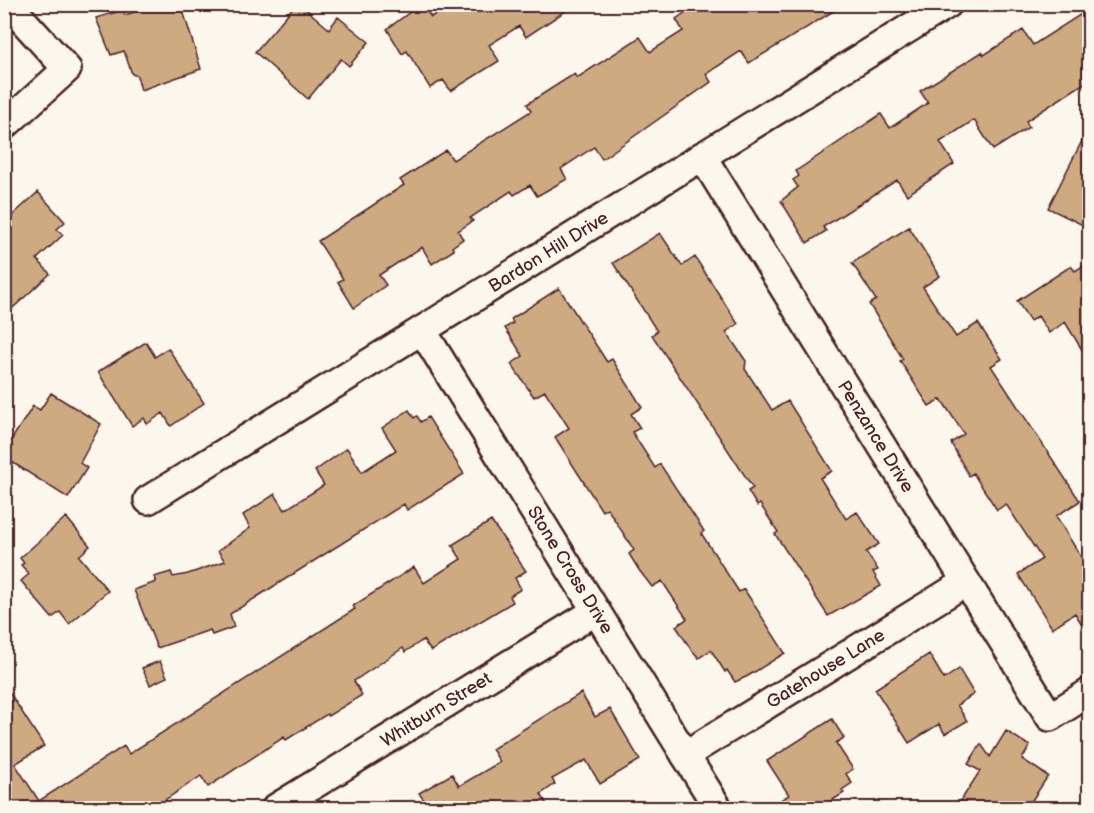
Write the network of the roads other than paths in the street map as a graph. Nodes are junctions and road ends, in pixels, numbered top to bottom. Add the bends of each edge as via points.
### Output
1 (8, 4) edge
2 (948, 4) edge
3 (911, 14) edge
4 (4, 126) edge
5 (702, 156) junction
6 (422, 330) junction
7 (148, 500) dead end
8 (966, 582) junction
9 (596, 610) junction
10 (1089, 692) edge
11 (685, 755) junction
12 (276, 808) edge
13 (718, 808) edge

1 - 4 street via 67,69
2 - 3 street, Bardon Hill Drive
3 - 5 street, Bardon Hill Drive
5 - 6 street, Bardon Hill Drive
5 - 8 street, Penzance Drive
6 - 7 street, Bardon Hill Drive
6 - 9 street, Stone Cross Drive
8 - 10 street, Penzance Drive via 1050,717
8 - 11 street, Gatehouse Lane
9 - 11 street, Stone Cross Drive
9 - 12 street, Whitburn Street
11 - 13 street, Stone Cross Drive

